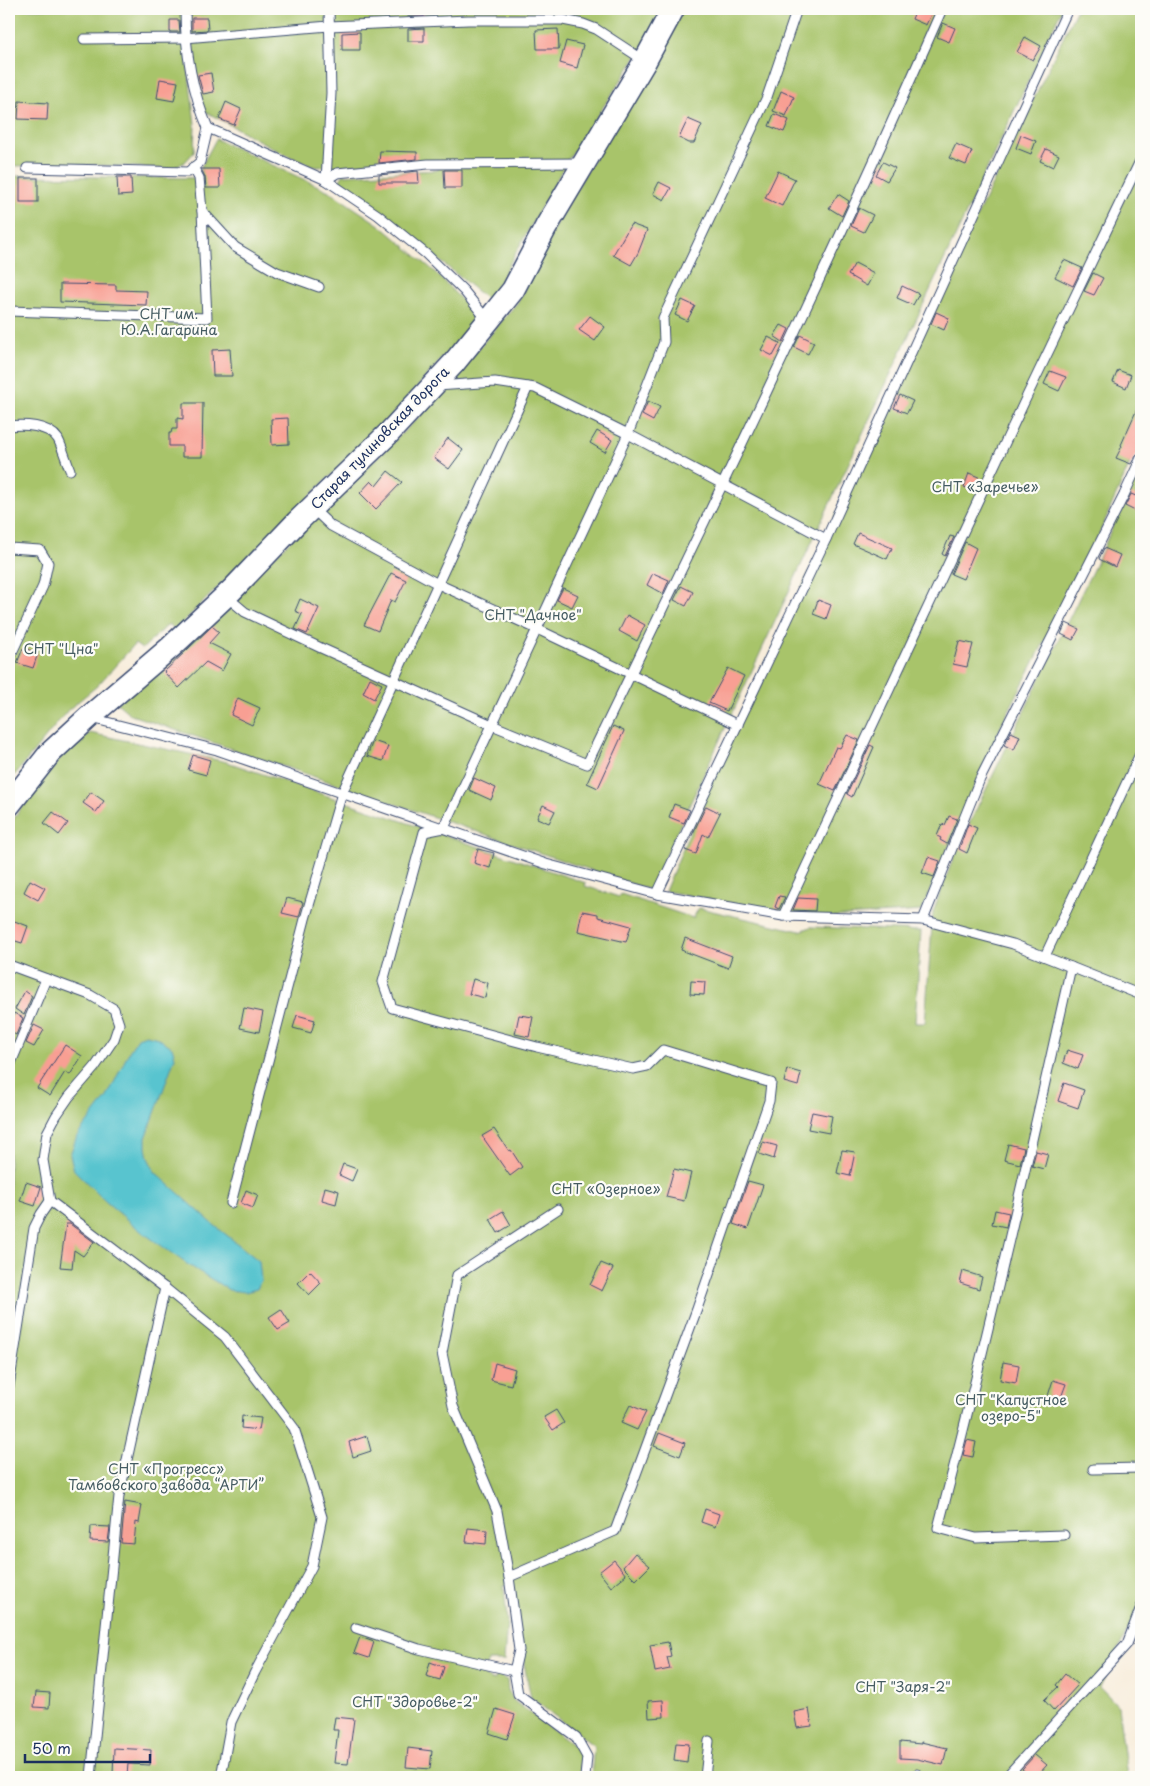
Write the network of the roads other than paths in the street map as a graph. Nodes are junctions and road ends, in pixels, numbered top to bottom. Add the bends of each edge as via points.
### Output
1 (185, 9) edge
2 (328, 9) edge
3 (673, 9) edge
4 (797, 9) edge
5 (942, 9) edge
6 (1068, 9) edge
7 (329, 26) junction
8 (185, 38) junction
9 (84, 39) dead end
10 (645, 61) junction
11 (208, 128) junction
12 (1141, 159) edge
13 (586, 163) junction
14 (193, 167) junction
15 (27, 168) dead end
16 (326, 180) junction
17 (202, 211) junction
18 (319, 287) dead end
19 (9, 311) edge
20 (488, 321) junction
21 (432, 386) junction
22 (528, 387) junction
23 (9, 426) edge
24 (628, 434) junction
25 (1141, 458) edge
26 (70, 470) dead end
27 (723, 484) junction
28 (312, 508) junction
29 (826, 539) junction
30 (9, 548) edge
31 (438, 584) junction
32 (226, 596) junction
33 (537, 628) junction
34 (9, 659) edge
35 (631, 674) junction
36 (394, 680) junction
37 (89, 717) junction
38 (492, 724) junction
39 (738, 725) junction
40 (1141, 752) edge
41 (342, 793) junction
42 (9, 805) edge
43 (444, 828) junction
44 (658, 894) junction
45 (783, 916) junction
46 (923, 920) junction
47 (1045, 956) junction
48 (9, 965) edge
49 (1071, 967) junction
50 (46, 979) junction
51 (1141, 995) edge
52 (9, 1068) edge
53 (50, 1201) junction
54 (231, 1203) dead end
55 (558, 1209) dead end
56 (165, 1288) junction
57 (9, 1386) edge
58 (1093, 1468) dead end
59 (1141, 1468) edge
60 (1064, 1535) dead end
61 (509, 1577) junction
62 (1141, 1607) edge
63 (356, 1628) dead end
64 (514, 1671) junction
65 (709, 1741) dead end
66 (91, 1777) edge
67 (222, 1777) edge
68 (584, 1777) edge
69 (705, 1777) edge
70 (1006, 1777) edge

1 - 8 lane
2 - 7 lane
3 - 10 street, Старая тулиновская дорога
4 - 24 lane via 767,97 663,318 664,342
5 - 27 lane via 884,141
6 - 29 lane
7 - 8 lane
7 - 10 lane via 563,20 596,29
7 - 16 lane via 331,93
8 - 9 lane
8 - 11 lane via 199,106
10 - 13 street, Старая тулиновская дорога
11 - 14 lane via 200,162
11 - 16 lane
12 - 45 lane
13 - 16 lane via 428,164 337,174
13 - 20 street, Старая тулиновская дорога via 546,227 513,290
14 - 15 lane via 188,172
14 - 17 lane via 198,178
16 - 20 lane via 404,236 464,291
17 - 18 lane via 235,248 277,272
17 - 19 lane via 207,318
20 - 21 street, Старая тулиновская дорога
21 - 22 lane via 495,382
21 - 28 street, Старая тулиновская дорога
22 - 24 lane
22 - 31 lane
23 - 26 lane via 22,424 41,428 57,437
24 - 27 lane
24 - 33 lane
25 - 46 lane via 980,779
27 - 29 lane
27 - 35 lane
28 - 31 lane via 331,526
28 - 32 street, Старая тулиновская дорога
29 - 39 lane
30 - 34 lane via 40,550 48,563 43,586
31 - 33 lane
31 - 36 lane
32 - 36 lane via 245,612
32 - 37 street, Старая тулиновская дорога
33 - 35 lane
33 - 38 lane
35 - 38 lane via 587,764
35 - 39 lane
36 - 38 lane
36 - 41 lane
37 - 41 lane via 217,750
37 - 42 street, Старая тулиновская дорога via 50,753
38 - 43 lane
39 - 44 lane
40 - 47 lane
41 - 43 lane
41 - 54 lane via 305,919
43 - 44 lane via 546,864
43 - 61 lane via 424,832 382,982 392,1008 633,1069 647,1066 663,1050 771,1083 769,1101 697,1309 615,1531
44 - 45 lane
45 - 46 lane
46 - 47 lane via 1014,944
47 - 49 lane
48 - 50 lane
49 - 51 lane
49 - 60 lane via 970,1408 938,1528 976,1538
50 - 52 lane
50 - 53 lane via 90,995 114,1009 119,1024 114,1039 60,1110 47,1133 43,1160
53 - 56 lane
53 - 57 lane via 34,1228
55 - 61 lane via 457,1275 442,1353 453,1406 497,1510
56 - 66 lane via 119,1496
56 - 67 lane via 225,1337 294,1428 322,1517 312,1566 231,1722
58 - 59 lane
61 - 64 lane via 519,1650
62 - 70 lane via 1127,1644
63 - 64 lane via 419,1649
64 - 68 lane via 518,1694 576,1736 587,1757
65 - 69 lane

